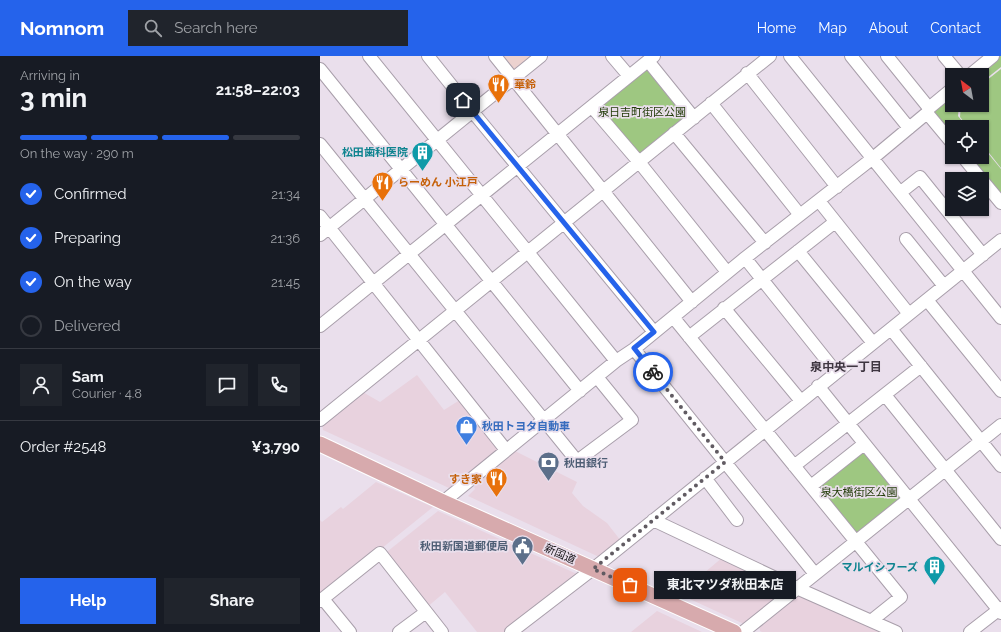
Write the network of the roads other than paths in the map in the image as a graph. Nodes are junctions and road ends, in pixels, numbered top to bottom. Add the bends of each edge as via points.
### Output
1 (369, 56) edge
2 (428, 56) edge
3 (495, 56) edge
4 (541, 56) edge
5 (612, 56) edge
6 (770, 56) edge
7 (790, 56) edge
8 (851, 56) edge
9 (887, 56) edge
10 (944, 56) edge
11 (993, 56) edge
12 (651, 59) edge
13 (954, 68) edge
14 (978, 68) edge
15 (320, 69) edge
16 (747, 73) junction
17 (629, 76) junction
18 (513, 79) junction
19 (945, 95) edge
20 (712, 104) junction
21 (592, 107) junction
22 (928, 110) junction
23 (472, 111) junction
24 (694, 118) junction
25 (910, 128) junction
26 (674, 133) junction
27 (945, 133) edge
28 (558, 134) junction
29 (437, 140) junction
30 (320, 144) edge
31 (873, 158) junction
32 (639, 162) junction
33 (969, 164) edge
34 (518, 166) junction
35 (401, 170) junction
36 (975, 172) edge
37 (837, 187) junction
38 (989, 188) edge
39 (604, 191) junction
40 (900, 192) junction
41 (482, 195) junction
42 (364, 200) junction
43 (819, 201) junction
44 (1001, 203) edge
45 (800, 215) junction
46 (320, 216) edge
47 (835, 222) junction
48 (564, 223) junction
49 (446, 225) junction
50 (325, 232) edge
51 (906, 239) dead end
52 (1001, 241) edge
53 (764, 243) junction
54 (798, 251) junction
55 (527, 252) junction
56 (409, 254) junction
57 (983, 255) junction
58 (745, 258) junction
59 (963, 271) junction
60 (727, 272) junction
61 (762, 280) junction
62 (491, 282) junction
63 (374, 283) junction
64 (944, 286) junction
65 (927, 300) junction
66 (692, 302) junction
67 (724, 308) junction
68 (455, 310) junction
69 (909, 314) junction
70 (673, 317) junction
71 (1001, 318) edge
72 (320, 326) edge
73 (891, 329) junction
74 (654, 332) junction
75 (689, 337) junction
76 (419, 339) junction
77 (873, 343) junction
78 (634, 348) junction
79 (616, 361) junction
80 (921, 366) junction
81 (836, 372) junction
82 (597, 377) junction
83 (818, 386) junction
84 (580, 391) junction
85 (1001, 392) edge
86 (885, 395) junction
87 (801, 401) junction
88 (544, 419) junction
89 (320, 420) edge
90 (848, 424) junction
91 (1001, 425) edge
92 (765, 430) junction
93 (981, 442) junction
94 (320, 444) edge
95 (864, 444) junction
96 (506, 450) junction
97 (725, 462) junction
98 (794, 466) junction
99 (1001, 466) edge
100 (945, 470) junction
101 (705, 478) junction
102 (810, 486) junction
103 (909, 499) junction
104 (443, 502) junction
105 (653, 520) junction
106 (737, 520) dead end
107 (1001, 539) edge
108 (856, 542) junction
109 (593, 569) junction
110 (815, 574) junction
111 (798, 588) junction
112 (321, 600) edge
113 (1000, 610) edge
114 (426, 612) junction
115 (871, 621) junction
116 (350, 632) edge
117 (399, 632) edge
118 (442, 632) edge
119 (511, 632) edge
120 (734, 632) edge
121 (743, 632) edge
122 (896, 632) edge
123 (970, 632) edge

1 - 29 street
2 - 23 street
3 - 18 street
4 - 18 street
5 - 17 street
6 - 16 street
7 - 31 street
8 - 25 street
9 - 22 street
10 - 13 street
11 - 14 street
12 - 17 street
12 - 24 street
15 - 35 street
16 - 20 street
16 - 37 street
17 - 21 street
18 - 23 street
18 - 28 street
19 - 22 street
20 - 24 street
20 - 45 street
21 - 28 street
21 - 32 street
22 - 25 street
22 - 27 street
23 - 29 street
23 - 34 street
24 - 26 street
25 - 31 street
26 - 32 street
26 - 53 street
28 - 34 street
28 - 39 street
29 - 35 street
29 - 41 street
30 - 42 street
31 - 37 street
31 - 40 street
32 - 39 street
32 - 60 street
33 - 36 street
34 - 41 street
34 - 48 street
35 - 42 street
35 - 49 street
37 - 43 street
38 - 44 street
39 - 48 street
39 - 66 street
40 - 57 street via 920,177
40 - 59 street
41 - 49 street
41 - 55 street
42 - 50 street
42 - 56 street
43 - 45 street
43 - 47 street
45 - 53 street
46 - 50 street
47 - 54 street
47 - 69 street
48 - 55 street
48 - 74 street
49 - 56 street
49 - 62 street
50 - 63 street
51 - 64 street
52 - 57 street
53 - 58 street
54 - 61 street
54 - 77 street
55 - 62 street
55 - 79 street
56 - 63 street
56 - 68 street
57 - 59 street
58 - 60 street
58 - 61 street
59 - 64 street
59 - 71 street
60 - 66 street
61 - 67 street
61 - 81 street
62 - 68 street
62 - 84 street
63 - 72 street
63 - 76 street
64 - 65 street
65 - 69 street
65 - 85 street
66 - 70 street
67 - 75 street
67 - 87 street
68 - 76 street
68 - 88 street
69 - 73 street
70 - 74 street
70 - 75 street
73 - 77 street
73 - 80 street
74 - 78 street
75 - 92 street
76 - 89 street
76 - 96 street
77 - 81 street
78 - 79 street
78 - 97 street
79 - 82 street
80 - 86 street
80 - 93 street
81 - 83 street
82 - 84 street
82 - 88 street via 632,420 577,461
83 - 87 street
83 - 90 street
84 - 88 street
86 - 90 street
86 - 100 street
87 - 92 street
88 - 96 street
90 - 95 street
90 - 98 street
91 - 93 street
92 - 97 street
92 - 98 street
93 - 99 street
93 - 100 street
94 - 104 main road, 新国道
95 - 102 street
95 - 103 street
96 - 104 street
97 - 101 street
97 - 110 street
98 - 102 street
100 - 103 street
100 - 107 street
101 - 105 street
101 - 106 street
102 - 108 street
103 - 108 street
103 - 113 street
104 - 109 main road, 新国道
105 - 109 street
105 - 111 street
108 - 110 street
108 - 115 street via 900,597
109 - 119 street
109 - 120 main road, 新国道
110 - 111 street
111 - 115 street
111 - 121 street
112 - 114 street via 380,553
112 - 116 street
113 - 123 street
114 - 117 street
114 - 118 street
115 - 122 street

